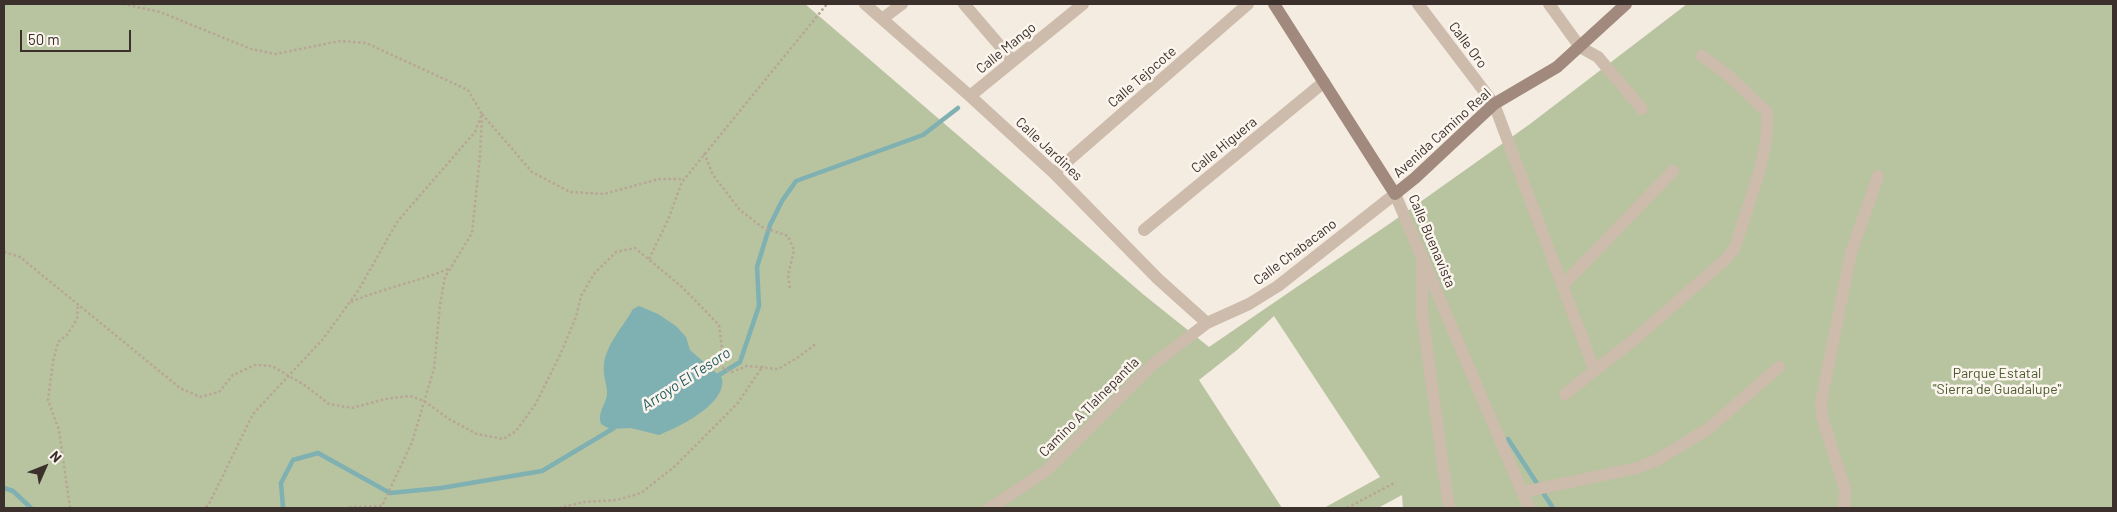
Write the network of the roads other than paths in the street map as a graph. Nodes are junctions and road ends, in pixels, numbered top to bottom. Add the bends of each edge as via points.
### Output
1 (865, 4) edge
2 (902, 4) edge
3 (964, 4) edge
4 (1083, 4) edge
5 (1248, 4) edge
6 (1274, 4) edge
7 (1418, 4) edge
8 (1549, 4) edge
9 (1626, 4) edge
10 (882, 19) junction
11 (1580, 47) junction
12 (1702, 56) dead end
13 (1013, 62) junction
14 (1324, 82) junction
15 (970, 96) junction
16 (1494, 104) junction
17 (1642, 109) dead end
18 (1673, 171) dead end
19 (1054, 173) junction
20 (1878, 176) dead end
21 (1395, 194) junction
22 (1144, 230) dead end
23 (1422, 257) junction
24 (1563, 285) junction
25 (1207, 323) junction
26 (1779, 367) dead end
27 (1594, 369) junction
28 (1564, 394) dead end
29 (1523, 492) junction
30 (990, 508) edge
31 (1449, 508) edge
32 (1529, 508) edge
33 (1844, 508) edge

1 - 10 street, Calle Jardines
2 - 10 street
3 - 13 street
4 - 13 street, Calle Mango
5 - 19 street, Calle Tejocote
6 - 14 street, Calle Buenavista
7 - 16 street, Calle Oro
8 - 11 street
9 - 11 street, Avenida Camino Real
10 - 15 street, Calle Jardines
11 - 16 street, Avenida Camino Real via 1557,66
11 - 17 street via 1598,57
12 - 27 street via 1767,112 1765,148 1735,248 1636,338
13 - 15 street, Calle Mango
14 - 21 street, Calle Buenavista
14 - 22 street, Calle Higuera
15 - 19 street, Calle Jardines
16 - 21 street, Avenida Camino Real
16 - 24 street, Calle Oro
18 - 24 street
19 - 25 street, Calle Jardines via 1158,279
20 - 33 street via 1851,253 1821,403 1822,417 1845,489
21 - 23 street, Calle Buenavista
21 - 25 street, Calle Chabacano via 1278,286 1249,304
23 - 29 street, Calle Buenavista
23 - 31 street via 1422,314
24 - 27 street, Calle Oro
25 - 30 street, Camino A Tlalnepantla via 1152,365 1046,471
26 - 29 street via 1708,429 1658,460 1637,468
27 - 28 street
29 - 32 street, Calle Buenavista

